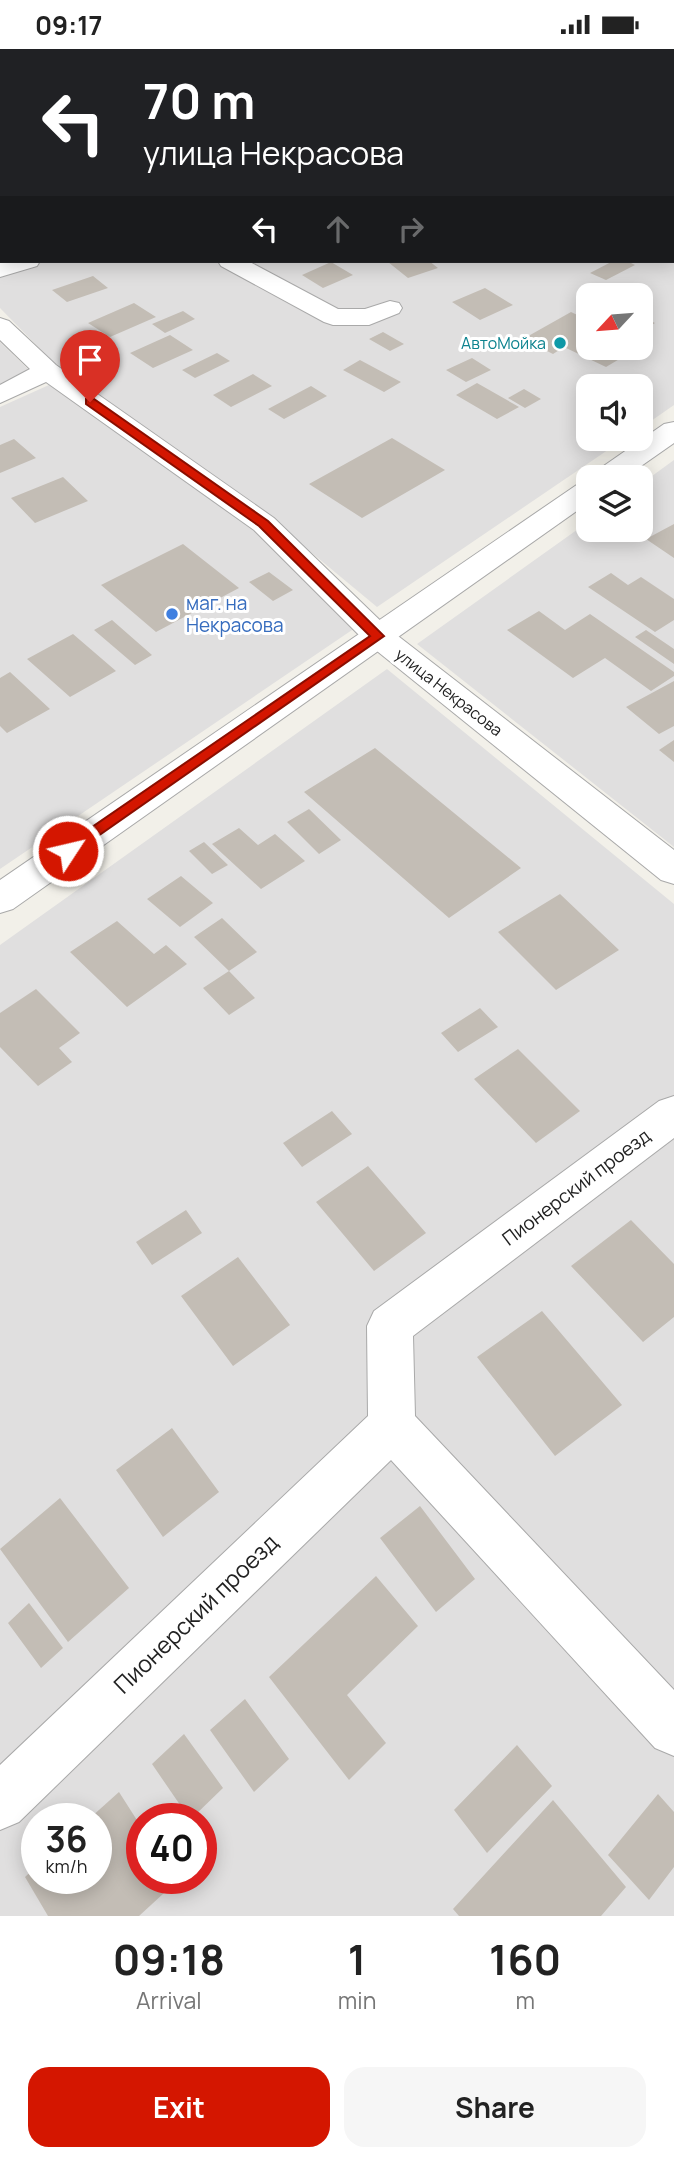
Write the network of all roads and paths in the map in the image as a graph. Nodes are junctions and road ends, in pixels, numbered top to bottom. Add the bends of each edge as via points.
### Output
1 (21, 263) edge
2 (234, 263) edge
3 (0, 269) edge
4 (390, 308) dead end
5 (0, 326) edge
6 (47, 371) junction
7 (0, 395) edge
8 (674, 430) edge
9 (624, 465) edge
10 (576, 498) edge
11 (378, 636) junction
12 (674, 870) edge
13 (0, 899) edge
14 (674, 1114) edge
15 (392, 1426) junction
16 (674, 1729) edge
17 (0, 1803) edge

1 - 3 street
2 - 4 street via 333,317 369,317
5 - 6 street, улица Некрасова
6 - 7 street
6 - 11 street, улица Некрасова via 264,524
8 - 9 street
10 - 11 street
11 - 12 street, улица Некрасова
11 - 13 street
14 - 15 street, Пионерский проезд via 390,1326
15 - 16 street
15 - 17 street, Пионерский проезд

